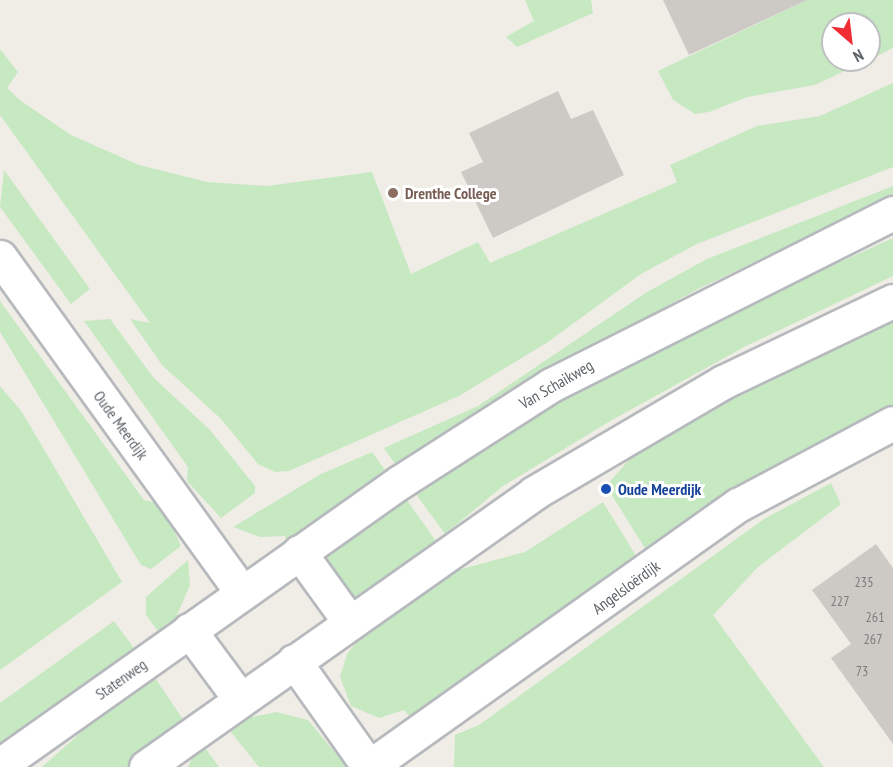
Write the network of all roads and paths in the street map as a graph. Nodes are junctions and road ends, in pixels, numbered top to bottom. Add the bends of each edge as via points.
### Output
1 (893, 213) edge
2 (0, 257) edge
3 (893, 301) edge
4 (893, 423) edge
5 (299, 552) junction
6 (242, 592) junction
7 (349, 621) junction
8 (189, 630) junction
9 (294, 661) junction
10 (240, 699) junction
11 (0, 765) edge
12 (146, 767) edge
13 (369, 767) edge

1 - 5 street, Van Schaikweg via 551,385
2 - 6 street, Oude Meerdijk
3 - 7 street via 723,382 534,493
4 - 13 street, Angelsloërdijk via 738,505
5 - 6 street, Van Schaikweg
5 - 7 street
6 - 8 street, Statenweg
7 - 9 street
8 - 10 street
8 - 11 street, Statenweg
9 - 10 street
9 - 13 street, Angelsloërdijk
10 - 12 street

